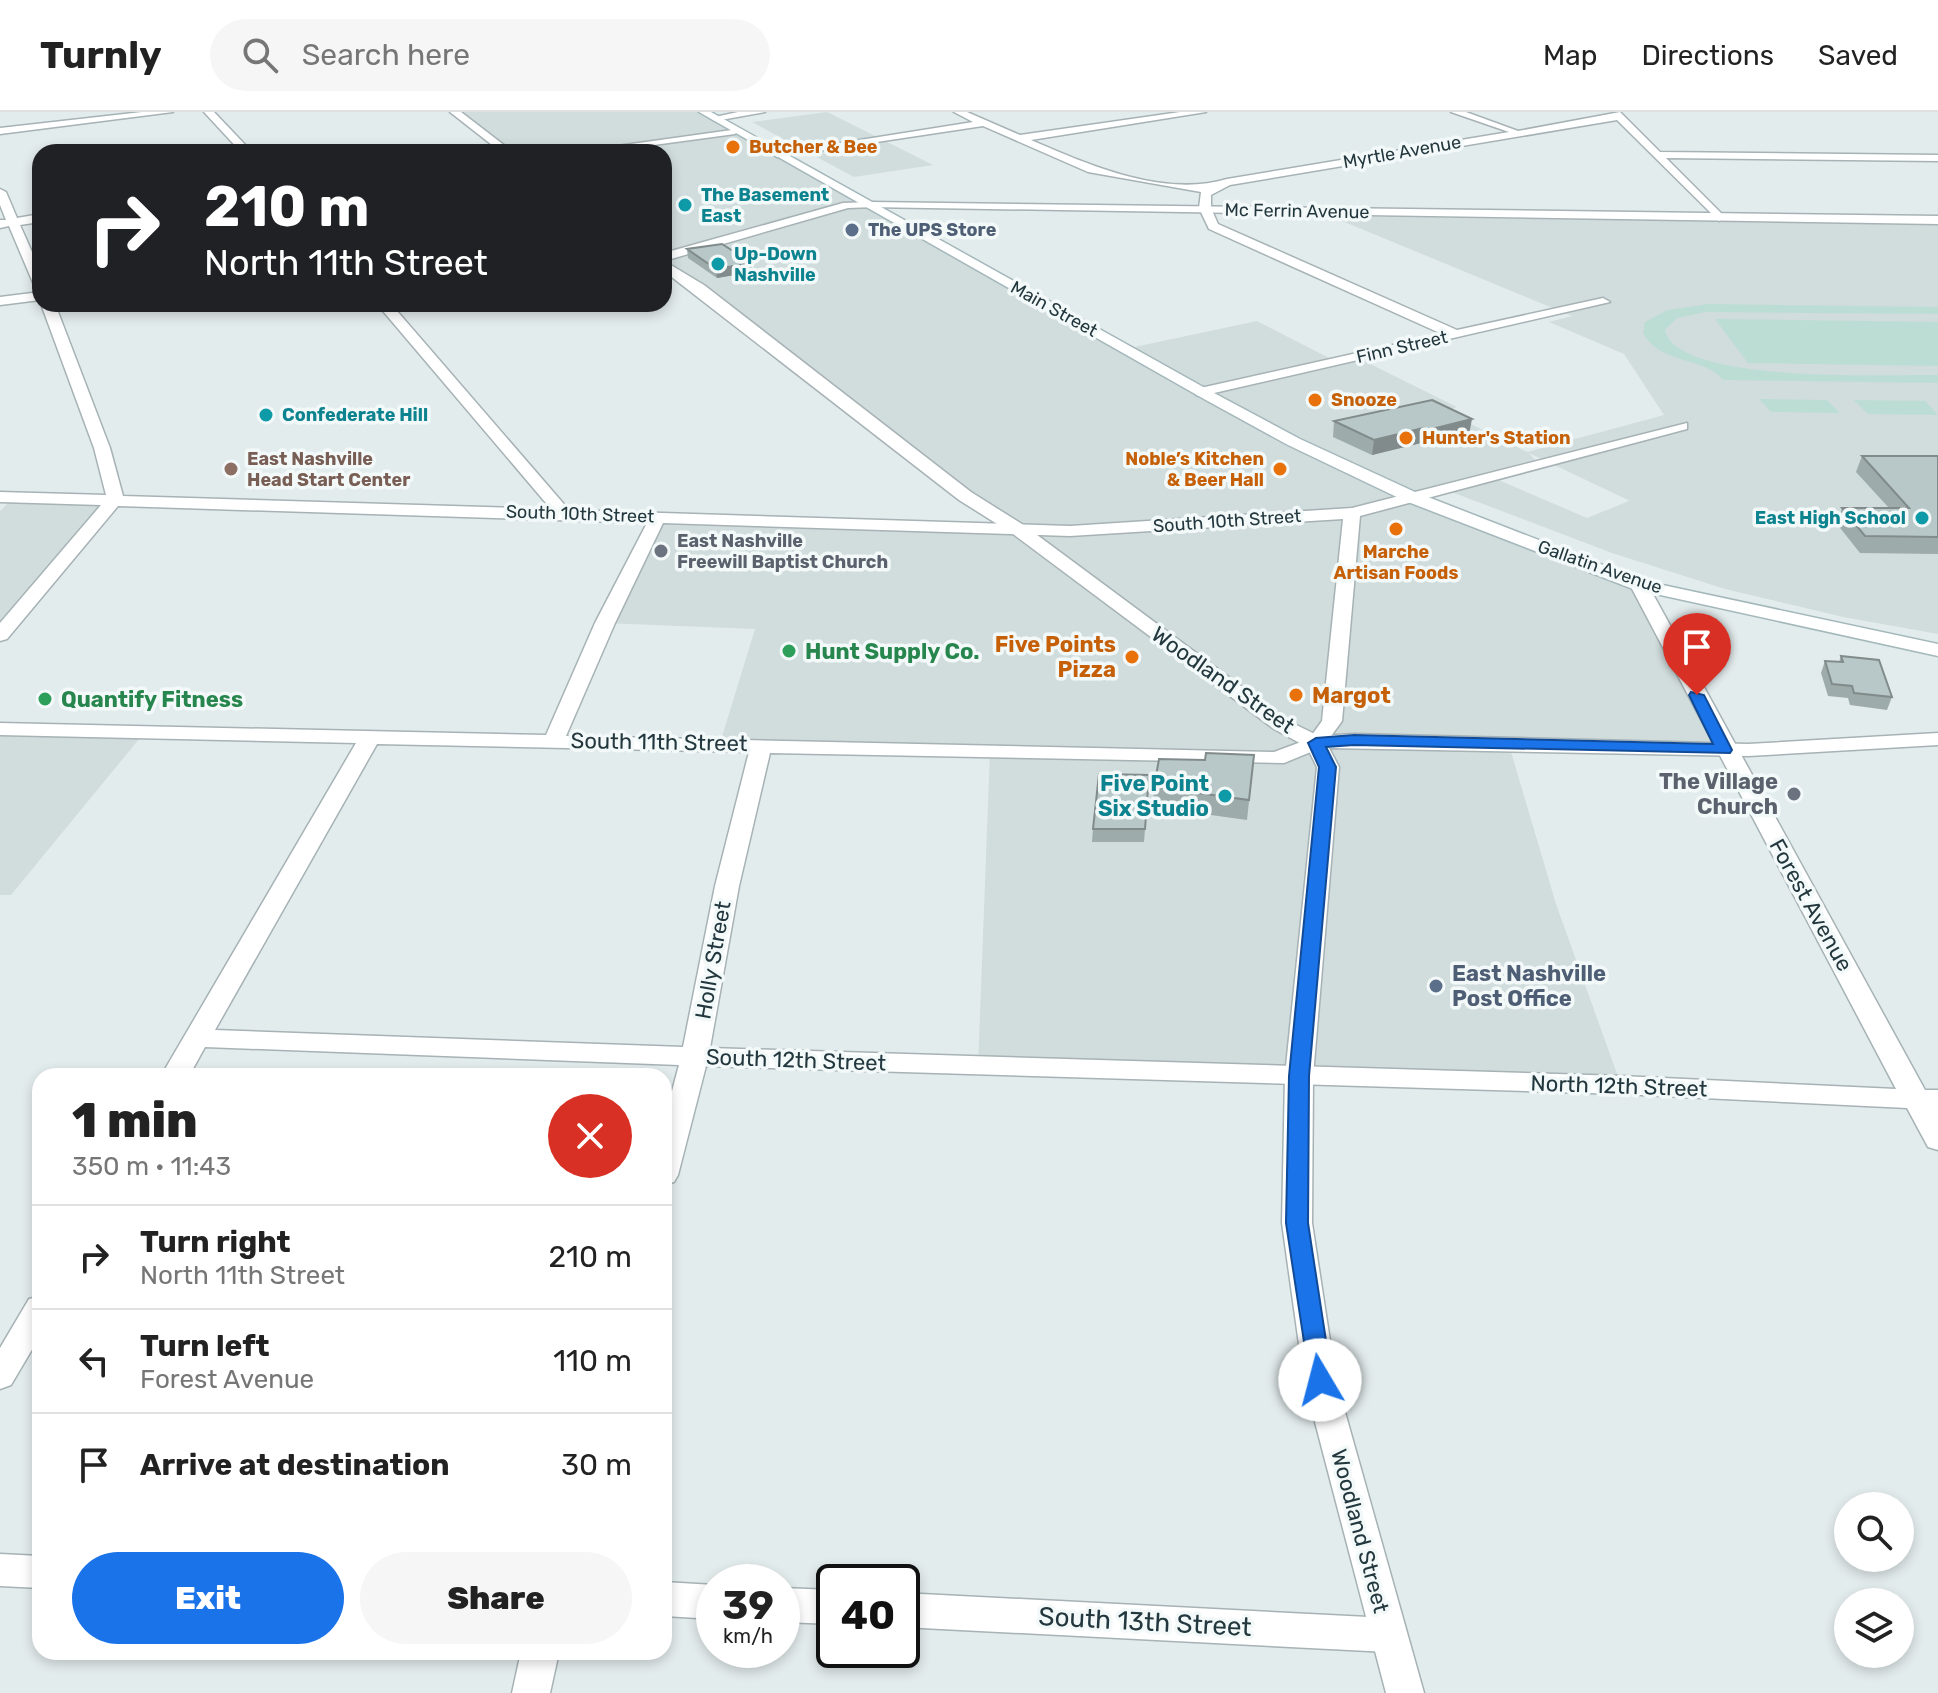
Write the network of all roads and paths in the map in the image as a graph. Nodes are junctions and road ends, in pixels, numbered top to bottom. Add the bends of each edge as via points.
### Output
1 (168, 112) edge
2 (209, 112) edge
3 (455, 112) edge
4 (704, 112) edge
5 (760, 112) edge
6 (959, 112) edge
7 (1201, 112) edge
8 (1456, 112) edge
9 (1617, 115) edge
10 (715, 118) junction
11 (985, 123) junction
12 (0, 131) edge
13 (735, 131) junction
14 (1519, 132) junction
15 (1018, 138) junction
16 (239, 144) edge
17 (497, 144) edge
18 (638, 144) edge
19 (777, 154) junction
20 (1659, 155) junction
21 (1938, 158) edge
22 (1208, 190) junction
23 (0, 192) edge
24 (871, 205) junction
25 (1205, 210) junction
26 (1719, 217) junction
27 (32, 219) edge
28 (1938, 220) edge
29 (7, 223) edge
30 (672, 255) edge
31 (32, 270) edge
32 (672, 270) edge
33 (32, 297) edge
34 (0, 301) edge
35 (1603, 302) dead end
36 (51, 312) edge
37 (391, 312) edge
38 (1456, 335) junction
39 (1201, 392) junction
40 (1682, 426) dead end
41 (1409, 496) junction
42 (0, 497) edge
43 (115, 499) junction
44 (563, 513) junction
45 (1352, 513) junction
46 (658, 517) junction
47 (1019, 530) junction
48 (1639, 585) junction
49 (0, 635) edge
50 (1938, 650) edge
51 (0, 729) edge
52 (370, 738) junction
53 (1938, 739) edge
54 (554, 740) junction
55 (1316, 743) junction
56 (762, 744) junction
57 (1724, 750) junction
58 (197, 1038) junction
59 (695, 1056) junction
60 (180, 1068) edge
61 (1299, 1076) junction
62 (1927, 1099) edge
63 (1938, 1140) edge
64 (672, 1144) edge
65 (32, 1322) edge
66 (0, 1376) edge
67 (0, 1570) edge
68 (32, 1572) edge
69 (672, 1599) edge
70 (696, 1601) edge
71 (920, 1611) edge
72 (1388, 1635) junction
73 (538, 1660) edge
74 (531, 1693) edge
75 (1405, 1693) edge

1 - 12 street
2 - 16 street
3 - 17 street
4 - 10 street, Main Street
5 - 10 street
6 - 11 street
7 - 15 street
8 - 14 street
9 - 14 street, Myrtle Avenue
9 - 20 street
10 - 13 street, Main Street
11 - 15 street
11 - 19 street
13 - 18 street
13 - 19 street, Main Street
14 - 22 street, Myrtle Avenue
15 - 22 street via 1092,170
19 - 24 street, Main Street
20 - 21 street
20 - 26 street
22 - 25 street
23 - 29 street
24 - 25 street, Mc Ferrin Avenue
24 - 30 street, Mc Ferrin Avenue via 847,205
24 - 39 street, Main Street
25 - 26 street, Mc Ferrin Avenue
25 - 38 street via 1213,226
26 - 28 street, Mc Ferrin Avenue
27 - 29 street
29 - 31 street
32 - 47 street, Woodland Street via 965,496
33 - 34 street
35 - 38 street, Finn Street
36 - 43 street via 102,448
37 - 44 street
38 - 39 street, Finn Street
39 - 41 street, Main Street
40 - 41 street, South 10th Street
41 - 45 street, South 10th Street
41 - 48 street, Gallatin Avenue
42 - 43 street, South 10th Street
43 - 44 street, South 10th Street
43 - 49 street
44 - 46 street, South 10th Street
45 - 47 street, South 10th Street
45 - 55 street via 1332,721
46 - 47 street, South 10th Street
46 - 54 street
47 - 55 street, Woodland Street via 1281,725
48 - 50 street, Gallatin Avenue
48 - 57 street, Forest Avenue
51 - 52 street, South 11th Street
52 - 54 street, South 11th Street
52 - 58 street
53 - 57 street, South 11th Street
54 - 56 street, South 11th Street
55 - 56 street, South 11th Street via 1276,758
55 - 57 street, South 11th Street
55 - 61 street, Woodland Street via 1328,767
56 - 59 street, Holly Street via 727,886
57 - 62 street, Forest Avenue
58 - 59 street, South 12th Street
58 - 60 street
59 - 61 street, South 12th Street
59 - 64 street, Holly Street
61 - 62 street, North 12th Street
61 - 72 street, Woodland Street via 1297,1223 1320,1380
62 - 63 street, Forest Avenue
65 - 66 street
67 - 68 street
69 - 70 street
71 - 72 street, South 13th Street
72 - 75 street, Woodland Street
73 - 74 street

